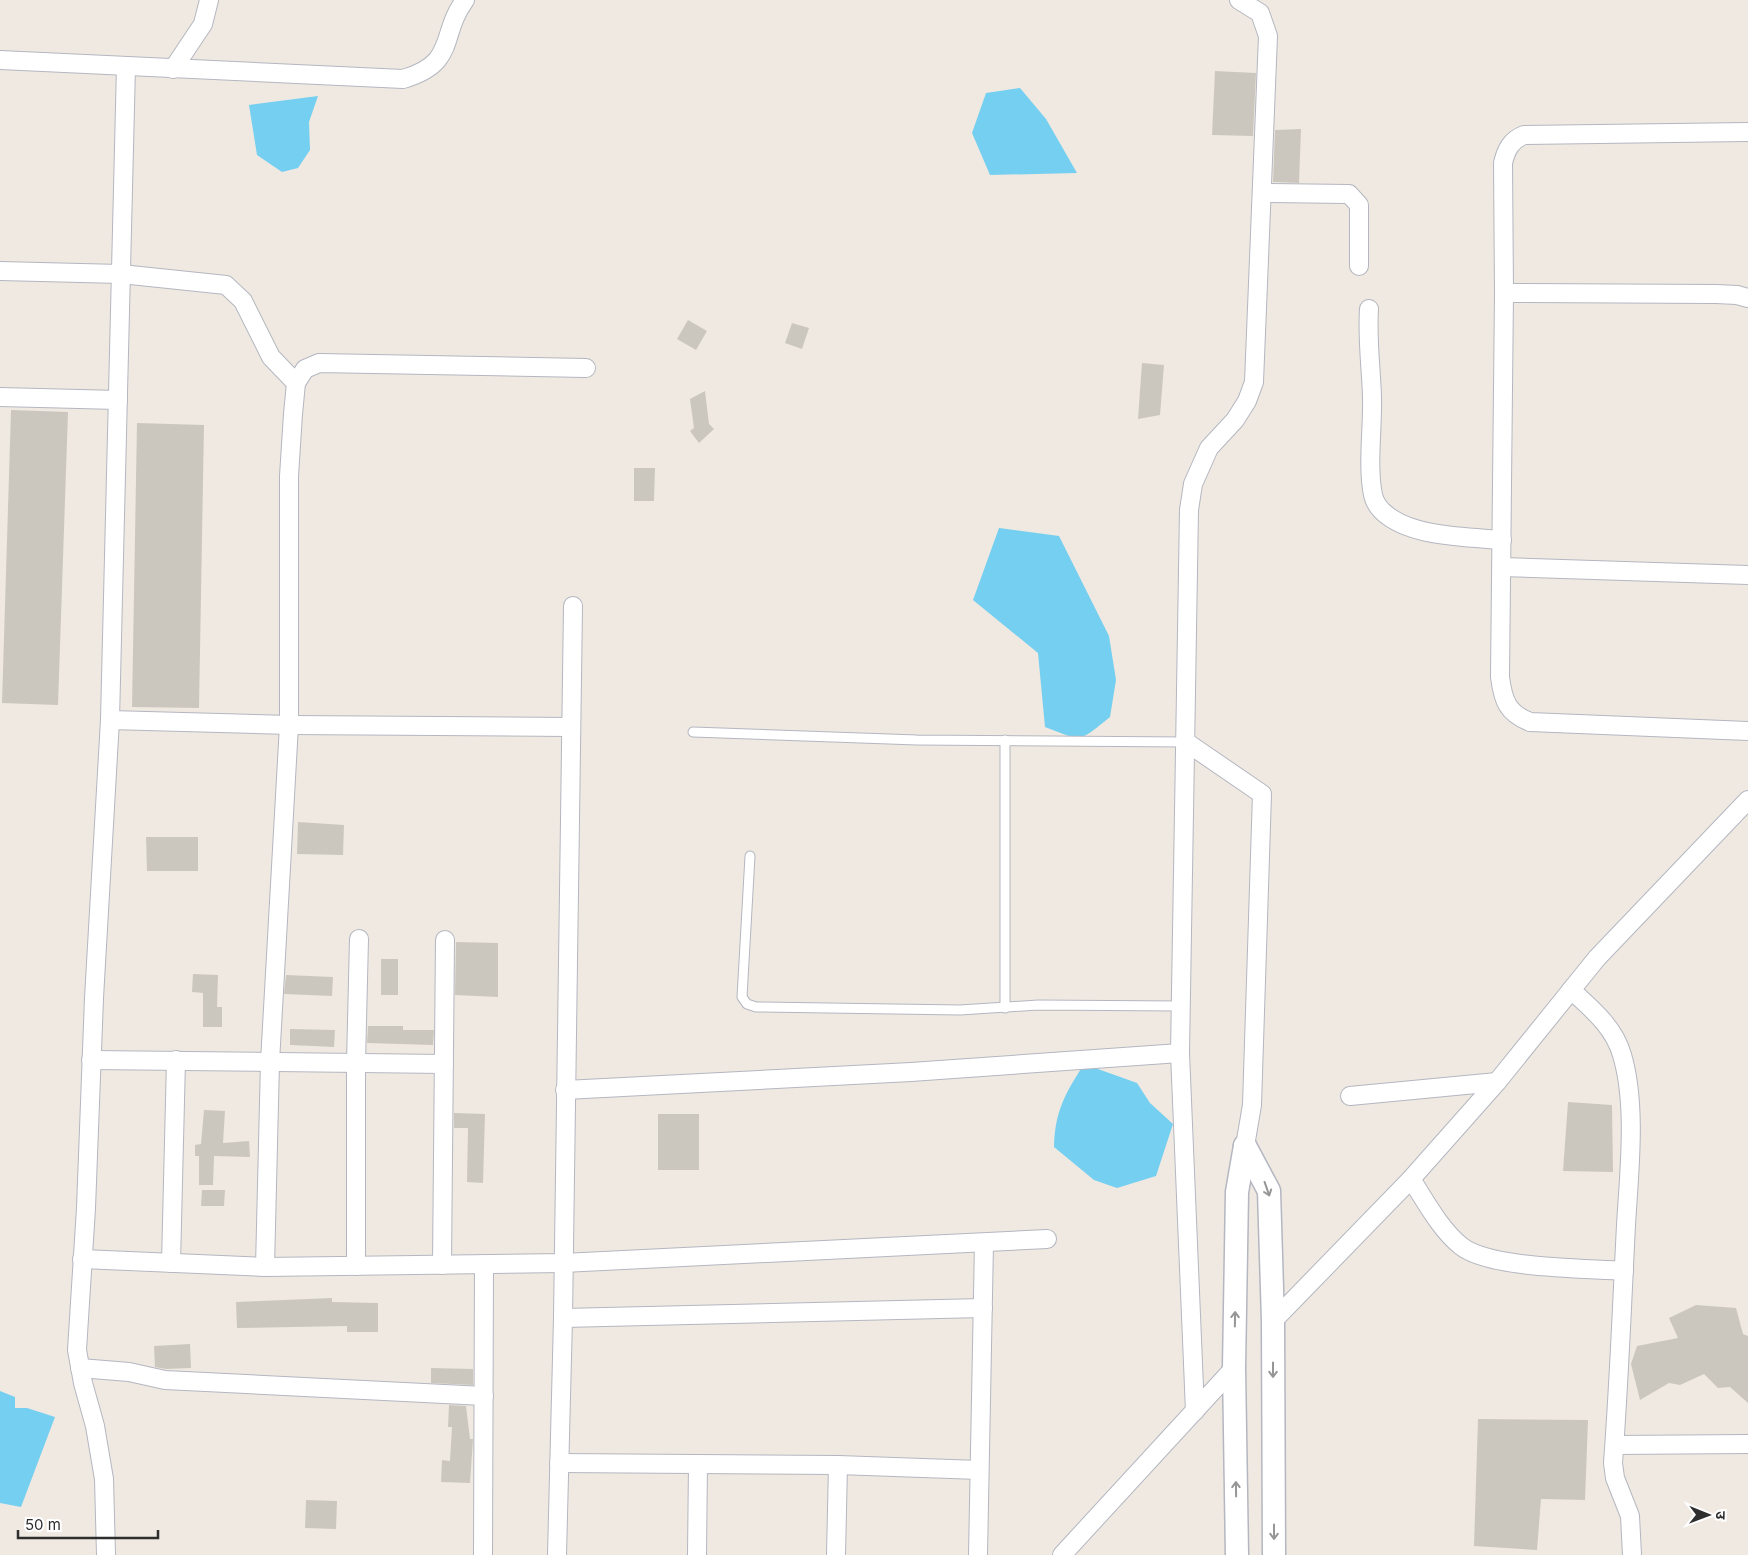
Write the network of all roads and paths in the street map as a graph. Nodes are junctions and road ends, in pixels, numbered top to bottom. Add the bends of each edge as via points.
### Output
1 (209, 0) edge
2 (465, 0) edge
3 (1239, 0) edge
4 (0, 60) edge
5 (126, 66) junction
6 (173, 68) junction
7 (1748, 132) edge
8 (1263, 193) junction
9 (1359, 266) dead end
10 (0, 271) edge
11 (121, 274) junction
12 (1504, 292) junction
13 (1748, 298) edge
14 (1369, 309) dead end
15 (586, 368) dead end
16 (296, 384) junction
17 (0, 398) edge
18 (118, 400) junction
19 (1502, 540) junction
20 (1502, 567) junction
21 (1748, 575) edge
22 (573, 606) dead end
23 (110, 720) junction
24 (289, 725) junction
25 (571, 727) junction
26 (1748, 731) edge
27 (693, 732) dead end
28 (1005, 740) junction
29 (1186, 742) junction
30 (1748, 800) edge
31 (750, 856) dead end
32 (359, 940) dead end
33 (445, 940) dead end
34 (1571, 990) junction
35 (1179, 1006) junction
36 (1005, 1008) junction
37 (1180, 1053) junction
38 (92, 1060) junction
39 (176, 1060) junction
40 (270, 1062) junction
41 (356, 1063) junction
42 (444, 1064) junction
43 (1497, 1082) junction
44 (565, 1090) junction
45 (1350, 1096) dead end
46 (1245, 1146) junction
47 (1411, 1179) junction
48 (1047, 1239) dead end
49 (984, 1243) junction
50 (82, 1259) junction
51 (171, 1263) junction
52 (563, 1263) junction
53 (484, 1264) junction
54 (442, 1265) junction
55 (265, 1266) junction
56 (356, 1266) junction
57 (1624, 1271) junction
58 (983, 1308) junction
59 (563, 1318) junction
60 (1273, 1321) junction
61 (80, 1368) junction
62 (1234, 1368) junction
63 (484, 1396) junction
64 (1195, 1411) junction
65 (1615, 1444) junction
66 (1748, 1444) edge
67 (560, 1463) junction
68 (698, 1464) junction
69 (838, 1465) junction
70 (979, 1470) junction
71 (106, 1555) edge
72 (483, 1555) edge
73 (557, 1555) edge
74 (697, 1555) edge
75 (836, 1555) edge
76 (978, 1555) edge
77 (1062, 1555) edge
78 (1237, 1555) edge
79 (1274, 1555) edge
80 (1632, 1555) edge

1 - 6 street via 203,24
2 - 6 street via 437,62 423,73 403,79
3 - 8 street via 1260,13 1268,36
4 - 5 street
5 - 6 street
5 - 11 street
7 - 12 street via 1524,135 1514,138 1503,164
8 - 9 street via 1349,194 1359,205
8 - 29 street via 1254,382 1235,420 1209,448 1194,484 1189,510
10 - 11 street
11 - 16 street via 226,285 243,301 271,357
11 - 18 street
12 - 13 street via 1716,294
12 - 19 street
14 - 19 street via 1367,334 1372,397 1373,487 1378,508 1398,522 1425,531
15 - 16 street via 319,362 304,369
16 - 24 street via 289,476
17 - 18 street
18 - 23 street
19 - 20 street
20 - 21 street
20 - 26 street via 1500,677 1505,704 1517,717 1530,722
22 - 25 street
23 - 24 street
23 - 38 street
24 - 25 street
24 - 40 street
25 - 44 street
27 - 28 lane
28 - 29 lane
28 - 36 lane
29 - 35 street
29 - 46 street via 1262,794 1252,1105
30 - 34 street via 1597,958
31 - 36 lane via 742,987 742,997 747,1004 756,1007
32 - 41 street
33 - 42 street
34 - 43 street
34 - 57 street via 1614,1034 1622,1054 1631,1142
35 - 36 lane via 1038,1005
35 - 37 street
37 - 44 street
37 - 64 street
38 - 39 street
38 - 50 street
39 - 40 street
39 - 51 street
40 - 41 street
40 - 55 street
41 - 42 street
41 - 56 street
42 - 54 street
43 - 45 street
43 - 47 street
44 - 52 street
46 -> 60 street via 1269,1191
62 -> 46 street via 1237,1192
47 - 57 street via 1445,1231 1463,1248 1478,1255 1506,1261
47 - 60 street
48 - 49 street
49 - 52 street
49 - 58 street
50 - 51 street
50 - 61 street via 77,1350
51 - 55 street
52 - 53 street
52 - 59 street
53 - 54 street
53 - 63 street
54 - 56 street
55 - 56 street
57 - 65 street
58 - 59 street
58 - 70 street
59 - 67 street
60 -> 79 street
61 - 63 street via 173,1380
61 - 71 street via 104,1479
62 - 64 street
78 -> 62 street
63 - 72 street
64 - 77 street
65 - 66 street
65 - 80 street via 1615,1478 1630,1516
67 - 68 street
67 - 73 street
68 - 69 street
68 - 74 street
69 - 70 street
69 - 75 street
70 - 76 street

